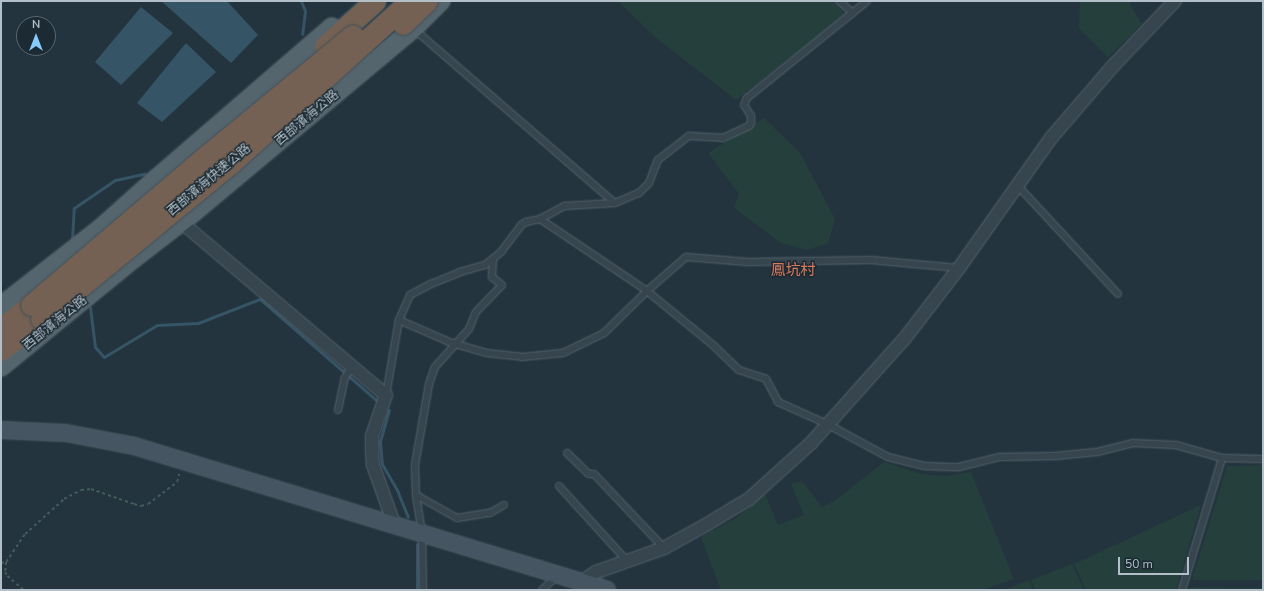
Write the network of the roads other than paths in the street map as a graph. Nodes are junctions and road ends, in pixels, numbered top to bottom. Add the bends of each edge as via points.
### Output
1 (361, 1) edge
2 (376, 1) edge
3 (393, 1) edge
4 (410, 1) edge
5 (427, 1) edge
6 (441, 1) edge
7 (839, 1) edge
8 (867, 1) edge
9 (1175, 1) edge
10 (853, 13) junction
11 (414, 28) junction
12 (230, 164) junction
13 (193, 167) junction
14 (156, 178) junction
15 (1018, 186) junction
16 (615, 203) junction
17 (540, 219) junction
18 (182, 222) junction
19 (101, 228) junction
20 (133, 259) junction
21 (493, 260) junction
22 (959, 268) junction
23 (647, 291) junction
24 (1118, 294) dead end
25 (1, 306) edge
26 (36, 312) junction
27 (399, 320) junction
28 (1, 329) edge
29 (456, 345) junction
30 (1, 350) edge
31 (1, 367) edge
32 (348, 373) junction
33 (386, 395) junction
34 (338, 410) dead end
35 (827, 424) junction
36 (1, 430) edge
37 (567, 453) dead end
38 (1222, 458) junction
39 (1263, 459) edge
40 (559, 486) dead end
41 (416, 495) junction
42 (504, 505) dead end
43 (394, 524) junction
44 (422, 533) junction
45 (664, 548) junction
46 (627, 561) junction
47 (558, 575) junction
48 (581, 582) junction
49 (423, 590) edge
50 (542, 590) edge
51 (607, 590) edge
52 (1182, 590) edge

1 - 14 main road
2 - 11 street
2 - 13 highway, bridge
3 - 13 highway, 西部濱海快速公路, bridge
4 - 12 highway, 西部濱海快速公路, bridge
5 - 12 highway, bridge via 316,99
6 - 11 main road, 西部濱海公路
7 - 10 lane
8 - 10 lane
9 - 15 street via 1108,72 1051,138
10 - 16 lane via 747,98 744,105 751,116 749,126 727,138 689,136 658,160 644,189
11 - 16 lane
11 - 18 main road, 西部濱海公路
12 - 26 highway, 西部濱海快速公路, bridge
13 - 26 highway, 西部濱海快速公路, bridge
14 - 18 street
14 - 19 main road
15 - 22 street
15 - 24 lane
16 - 17 lane via 564,206
17 - 21 lane via 522,225
17 - 23 lane
18 - 20 main road, 西部濱海公路
18 - 32 street
19 - 20 main road via 121,222 132,223 142,234 141,243
19 - 25 main road
20 - 31 main road, 西部濱海公路
21 - 27 lane via 410,295
21 - 29 lane via 492,277 502,285 476,312 469,329
22 - 23 lane via 871,260 748,262 686,257
22 - 35 street via 905,338
23 - 29 lane via 604,333 563,353 522,357 486,353
23 - 35 lane via 713,345 739,370 766,379 778,402
26 - 28 highway, 西部濱海快速公路
26 - 30 highway, 西部濱海快速公路
27 - 29 lane
27 - 33 lane
29 - 41 lane via 435,367 429,384 415,465
32 - 33 street
32 - 34 lane
33 - 43 street via 372,436 372,451 373,465
35 - 38 lane via 888,457 925,466 959,467 999,457 1097,452 1132,442 1176,445
35 - 45 street via 811,443 749,499
36 - 43 street via 66,433 134,446
37 - 45 lane via 589,474 594,474
38 - 39 lane
38 - 52 lane
40 - 46 lane
41 - 42 lane via 457,518 490,513
41 - 44 lane
43 - 44 street
44 - 47 street
44 - 49 lane
45 - 46 street
46 - 48 street via 596,572
47 - 48 street
47 - 50 lane
48 - 51 street

